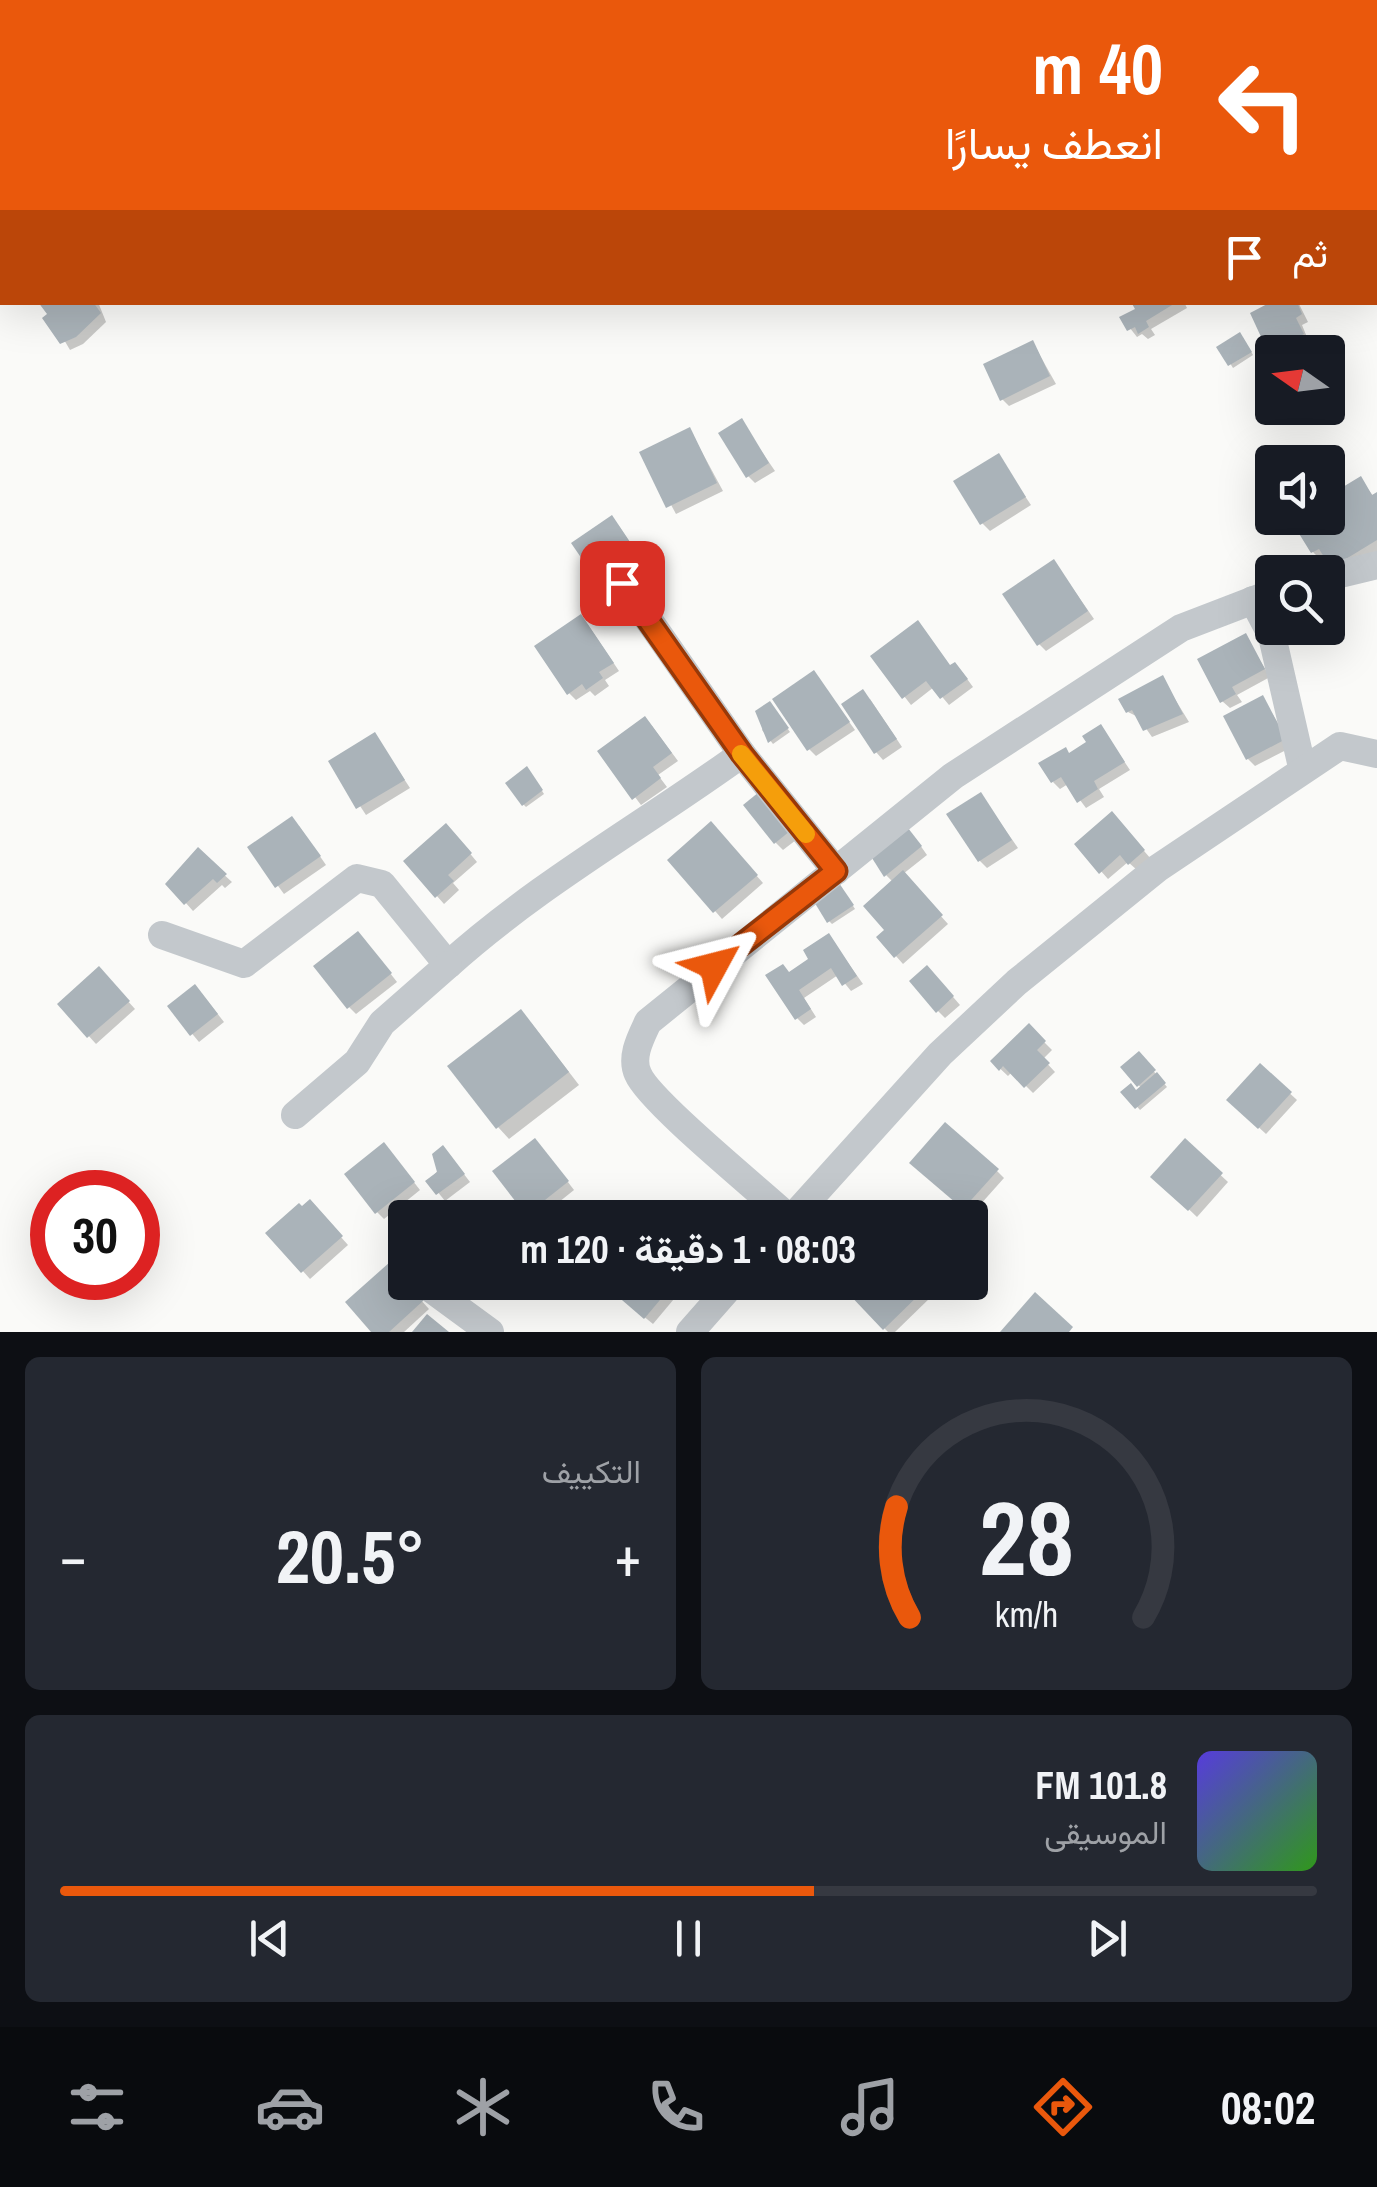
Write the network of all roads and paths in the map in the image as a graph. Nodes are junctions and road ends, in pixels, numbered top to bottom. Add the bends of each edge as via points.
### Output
1 (1377, 566) edge
2 (1345, 574) edge
3 (622, 583) dead end
4 (1255, 600) edge
5 (1274, 645) edge
6 (742, 754) junction
7 (1377, 754) edge
8 (1302, 767) junction
9 (836, 871) junction
10 (162, 935) dead end
11 (448, 966) junction
12 (295, 1115) dead end
13 (771, 1200) edge
14 (807, 1200) edge
15 (446, 1300) edge
16 (718, 1300) edge
17 (490, 1332) edge
18 (690, 1332) edge

1 - 2 street
3 - 6 street
4 - 9 street via 1181,628 1044,714 952,776
5 - 8 street
6 - 9 street
6 - 11 street via 524,902
7 - 8 street via 1340,746
8 - 14 street via 1158,868 1017,982 929,1066
9 - 13 street via 661,1008 636,1052 638,1074 659,1100
10 - 11 street via 244,964 357,878 382,884
11 - 12 street via 382,1023 356,1062
15 - 17 street
16 - 18 street

